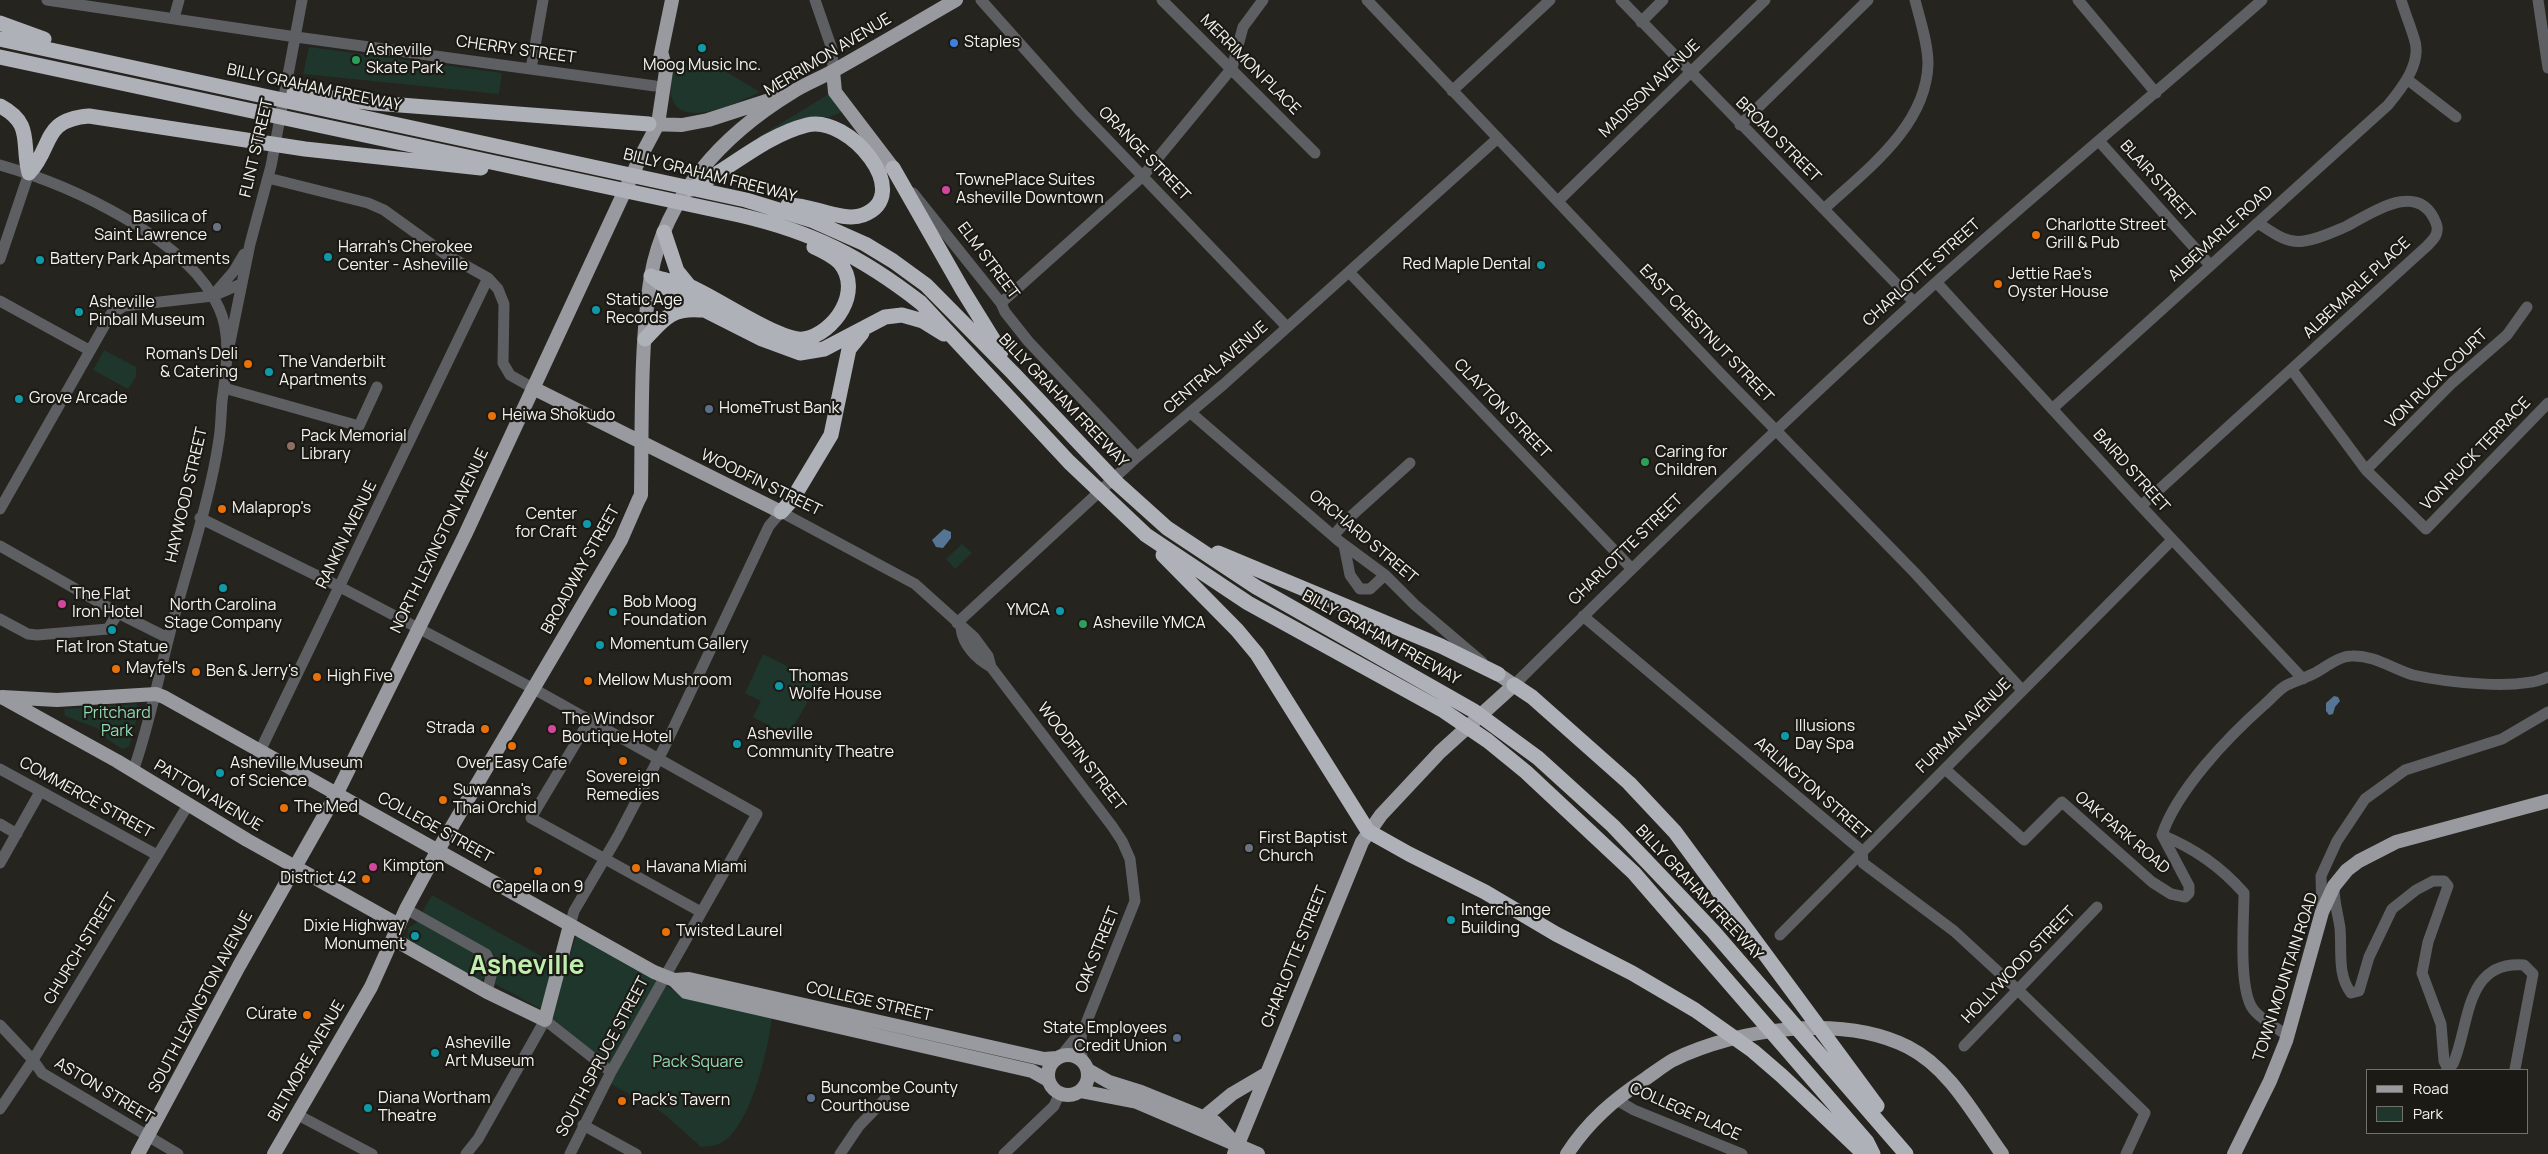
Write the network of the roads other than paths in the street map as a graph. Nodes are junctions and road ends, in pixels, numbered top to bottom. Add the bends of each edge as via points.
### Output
1 (47, 0) edge
2 (180, 0) edge
3 (302, 0) edge
4 (543, 0) edge
5 (672, 0) edge
6 (815, 0) edge
7 (956, 0) edge
8 (981, 0) edge
9 (1162, 0) edge
10 (1263, 0) edge
11 (1367, 0) edge
12 (1550, 0) edge
13 (1621, 0) edge
14 (1663, 0) edge
15 (1765, 0) edge
16 (1868, 0) edge
17 (1915, 0) edge
18 (2078, 0) edge
19 (2262, 0) edge
20 (2401, 0) edge
21 (2538, 0) edge
22 (67, 2) edge
23 (174, 18) junction
24 (1641, 22) junction
25 (0, 24) edge
26 (296, 37) junction
27 (0, 39) edge
28 (662, 54) junction
29 (0, 57) edge
30 (131, 67) junction
31 (1232, 68) junction
32 (2548, 68) edge
33 (531, 69) junction
34 (833, 71) junction
35 (1690, 73) junction
36 (2408, 80) junction
37 (654, 86) junction
38 (226, 87) junction
39 (1452, 91) junction
40 (791, 93) junction
41 (2156, 93) junction
42 (662, 102) junction
43 (0, 106) edge
44 (2456, 117) dead end
45 (654, 124) junction
46 (682, 124) junction
47 (1740, 125) junction
48 (1498, 138) junction
49 (2099, 141) junction
50 (1315, 153) dead end
51 (0, 165) edge
52 (894, 168) junction
53 (270, 172) junction
54 (545, 173) junction
55 (29, 174) junction
56 (1143, 176) junction
57 (685, 192) junction
58 (1558, 201) junction
59 (770, 206) junction
60 (1824, 210) junction
61 (765, 221) junction
62 (2258, 223) junction
63 (664, 232) junction
64 (250, 244) junction
65 (0, 259) edge
66 (2210, 265) junction
67 (1349, 272) junction
68 (651, 276) junction
69 (488, 278) junction
70 (1937, 283) junction
71 (241, 284) junction
72 (690, 287) junction
73 (213, 296) junction
74 (0, 301) edge
75 (1914, 302) junction
76 (1001, 303) junction
77 (2527, 307) dead end
78 (706, 310) junction
79 (868, 326) junction
80 (1287, 328) junction
81 (646, 339) junction
82 (89, 350) junction
83 (966, 350) junction
84 (227, 356) junction
85 (2292, 370) junction
86 (1013, 372) junction
87 (377, 387) dead end
88 (224, 388) junction
89 (533, 388) junction
90 (2548, 403) edge
91 (2052, 409) junction
92 (1191, 413) junction
93 (1776, 429) junction
94 (642, 443) junction
95 (1137, 457) junction
96 (1410, 463) dead end
97 (2366, 470) junction
98 (2141, 506) junction
99 (0, 509) edge
100 (781, 512) junction
101 (200, 518) junction
102 (1167, 528) junction
103 (1146, 535) junction
104 (1333, 536) junction
105 (2172, 540) junction
106 (1344, 545) junction
107 (0, 546) edge
108 (1632, 569) junction
109 (1385, 575) junction
110 (340, 587) junction
111 (118, 613) junction
112 (1583, 616) junction
113 (0, 619) edge
114 (959, 625) junction
115 (418, 629) junction
116 (168, 638) junction
117 (1498, 674) junction
118 (2548, 677) edge
119 (2303, 680) junction
120 (1514, 685) junction
121 (534, 689) junction
122 (2022, 690) junction
123 (156, 694) junction
124 (1, 697) edge
125 (2548, 712) edge
126 (589, 721) junction
127 (260, 751) junction
128 (658, 758) junction
129 (0, 769) edge
130 (1945, 769) junction
131 (133, 770) junction
132 (40, 792) junction
133 (337, 793) junction
134 (2548, 801) edge
135 (188, 804) junction
136 (0, 824) edge
137 (1368, 831) junction
138 (17, 834) junction
139 (2162, 835) junction
140 (439, 849) junction
141 (1862, 851) junction
142 (157, 855) junction
143 (604, 858) junction
144 (0, 863) edge
145 (297, 868) junction
146 (1133, 874) joint
147 (2334, 886) junction
148 (2097, 907) dead end
149 (406, 909) junction
150 (701, 912) junction
151 (2322, 912) junction
152 (399, 925) junction
153 (570, 925) junction
154 (1780, 935) dead end
155 (393, 939) junction
156 (670, 978) junction
157 (2018, 990) junction
158 (487, 992) junction
159 (545, 1020) junction
160 (0, 1025) edge
161 (2287, 1035) junction
162 (1081, 1036) junction
163 (951, 1046) junction
164 (1964, 1046) dead end
165 (1059, 1057) junction
166 (33, 1060) junction
167 (1085, 1065) junction
168 (2515, 1069) dead end
169 (611, 1072) junction
170 (1266, 1074) junction
171 (1048, 1080) junction
172 (1080, 1092) junction
173 (1060, 1094) junction
174 (885, 1099) dead end
175 (1615, 1099) junction
176 (0, 1109) edge
177 (296, 1114) junction
178 (1203, 1118) junction
179 (583, 1125) junction
180 (148, 1137) junction
181 (1235, 1150) edge
182 (138, 1154) edge
183 (178, 1154) edge
184 (274, 1154) edge
185 (372, 1154) edge
186 (466, 1154) edge
187 (570, 1154) edge
188 (636, 1154) edge
189 (840, 1154) edge
190 (1004, 1154) edge
191 (1258, 1154) edge
192 (1567, 1154) edge
193 (1742, 1154) edge
194 (1864, 1154) edge
195 (1873, 1154) edge
196 (1906, 1154) edge
197 (1916, 1154) edge
198 (2002, 1154) edge
199 (2126, 1154) edge
200 (2234, 1154) edge

1 - 22 street, CHERRY STREET
2 - 23 street
3 - 26 street, FLINT STREET
4 - 33 street
5 - 28 main road
6 - 34 street via 832,49
7 - 34 main road, MERRIMON AVENUE
8 - 56 street, ORANGE STREET
9 - 31 street, MERRIMON PLACE
10 - 31 street via 1243,27
11 - 39 street, EAST CHESTNUT STREET
12 - 39 street
13 - 24 street, BROAD STREET
14 - 24 street
15 - 35 street, MADISON AVENUE
16 - 47 street
17 - 60 street via 1928,62 1927,80 1916,109 1895,140
18 - 41 street
19 - 41 street, CHARLOTTE STREET
20 - 36 street via 2415,39 2415,57
21 - 32 street
22 - 23 street, CHERRY STREET
23 - 26 street, CHERRY STREET
24 - 35 street, BROAD STREET
25 - 30 highway via 105,54
26 - 33 street, CHERRY STREET
26 - 53 street, FLINT STREET
27 - 30 highway, BILLY GRAHAM FREEWAY
28 - 37 main road
28 - 42 main road via 666,71
29 - 54 highway, BILLY GRAHAM FREEWAY
30 - 38 highway, BILLY GRAHAM FREEWAY
31 - 50 street, MERRIMON PLACE
31 - 56 street
33 - 37 street, CHERRY STREET
34 - 40 main road, MERRIMON AVENUE
34 - 52 main road, ELM STREET via 835,92
35 - 47 street, BROAD STREET
35 - 58 street, MADISON AVENUE
36 - 44 street
36 - 62 street, ALBEMARLE ROAD via 2388,106
37 - 45 main road
38 - 45 highway via 260,88 374,103
38 - 59 highway, BILLY GRAHAM FREEWAY
39 - 48 street, EAST CHESTNUT STREET
40 - 46 main road via 708,120
40 - 57 main road, MERRIMON AVENUE via 738,131 701,168
41 - 49 street, CHARLOTTE STREET
42 - 45 main road
42 - 46 main road
43 - 55 highway via 22,124 26,134 25,157
45 - 46 main road
45 - 89 main road, NORTH LEXINGTON AVENUE
47 - 60 street, BROAD STREET
48 - 58 street, EAST CHESTNUT STREET
48 - 67 street, CENTRAL AVENUE
49 - 66 street, BLAIR STREET
49 - 70 street, CHARLOTTE STREET
51 - 55 street, HAYWOOD STREET
52 - 76 street, ELM STREET
52 - 86 highway
53 - 64 street, FLINT STREET
53 - 69 street via 368,202 445,254
54 - 55 highway via 528,177 458,165 305,149 89,116 72,118 56,128
54 - 61 highway, BILLY GRAHAM FREEWAY
55 - 65 street
55 - 73 street, HAYWOOD STREET via 90,199 131,222 197,274
56 - 76 street
56 - 80 street, ORANGE STREET
57 - 59 highway via 717,176 752,150 808,125 821,124 850,136 882,179 881,197 863,216 852,217 796,205
57 - 63 main road, MERRIMON AVENUE
58 - 93 street, EAST CHESTNUT STREET
59 - 86 highway, BILLY GRAHAM FREEWAY via 865,244 893,262 926,285
60 - 75 street, BROAD STREET
61 - 72 highway via 826,252 840,263 846,274 848,297 841,313 827,327 803,339 783,335
61 - 83 highway, BILLY GRAHAM FREEWAY via 811,236 865,263 921,302
62 - 66 street, ALBEMARLE ROAD
62 - 85 street, ALBEMARLE PLACE via 2286,240 2302,242 2325,235 2386,204 2410,202 2426,208 2436,222 2436,236 2427,246
63 - 68 main road, MERRIMON AVENUE
63 - 72 highway via 677,271
64 - 71 street, FLINT STREET
64 - 73 street, FLINT STREET via 234,271
66 - 91 street, ALBEMARLE ROAD
67 - 80 street, CENTRAL AVENUE
67 - 108 street, CLAYTON STREET
68 - 72 highway
68 - 78 highway via 677,296
68 - 81 main road, BROADWAY STREET
69 - 89 street via 498,289 504,304 503,363 510,375
69 - 110 street, RANKIN AVENUE
70 - 75 street, CHARLOTTE STREET
70 - 91 street, BAIRD STREET
71 - 73 street
71 - 84 street, FLINT STREET
73 - 82 street via 116,309
73 - 84 street, HAYWOOD STREET via 223,323
74 - 82 street
75 - 93 street, CHARLOTTE STREET
76 - 95 street, ELM STREET via 1028,341
77 - 97 street, VON RUCK COURT via 2507,335 2452,383
78 - 79 highway via 762,339 800,353 824,349
78 - 81 highway via 687,309 667,316
79 - 83 highway via 885,317 902,315 923,321
79 - 100 highway via 849,349 830,435 792,500
80 - 92 street, CENTRAL AVENUE
81 - 94 main road, BROADWAY STREET
82 - 99 street
83 - 103 highway, BILLY GRAHAM FREEWAY via 1070,462
84 - 88 street, HAYWOOD STREET
85 - 97 street, VON RUCK TERRACE
85 - 98 street, ALBEMARLE PLACE
86 - 102 highway, BILLY GRAHAM FREEWAY via 1084,448
87 - 88 street via 359,426
88 - 101 street, HAYWOOD STREET via 219,438
89 - 94 main road, WOODFIN STREET
89 - 115 main road, NORTH LEXINGTON AVENUE
90 - 97 street, VON RUCK TERRACE via 2426,529
91 - 98 street, BAIRD STREET
92 - 95 street, CENTRAL AVENUE
92 - 104 street, ORCHARD STREET
93 - 108 street, CHARLOTTE STREET
93 - 122 street, EAST CHESTNUT STREET
94 - 100 main road, WOODFIN STREET
94 - 121 main road, BROADWAY STREET via 641,495 622,538
95 - 114 street, CENTRAL AVENUE
96 - 104 street via 1348,518
98 - 105 street, BAIRD STREET
100 - 114 street, WOODFIN STREET via 915,584
100 - 128 street via 769,526
101 - 110 street
101 - 116 street, HAYWOOD STREET
102 - 117 highway via 1262,573 1441,646
102 - 196 highway, BILLY GRAHAM FREEWAY via 1256,587 1474,711 1538,758 1613,826 1707,924
103 - 137 highway via 1257,654
103 - 195 highway, BILLY GRAHAM FREEWAY via 1248,603 1444,711 1526,772 1634,873 1809,1073 1867,1142
104 - 106 street, ORCHARD STREET
105 - 119 street, BAIRD STREET
105 - 122 street, FURMAN AVENUE
106 - 109 street, ORCHARD STREET
106 - 109 street via 1350,575 1360,589 1370,590
107 - 111 street
108 - 112 street, CHARLOTTE STREET
109 - 117 street, ORCHARD STREET via 1415,605
110 - 115 street
110 - 127 street, RANKIN AVENUE
111 - 113 street via 108,629 37,636
111 - 116 street
112 - 120 street, CHARLOTTE STREET
112 - 141 street, ARLINGTON STREET
114 - 146 street, WOODFIN STREET via 966,644 980,662 991,668 1112,826 1125,847
115 - 121 street
115 - 133 main road, NORTH LEXINGTON AVENUE
116 - 123 street, HAYWOOD STREET
117 - 120 main road, ORCHARD STREET
118 - 119 street, OAK PARK ROAD via 2539,682 2508,686 2453,682 2413,674 2366,657 2352,656 2343,657
119 - 139 street, OAK PARK ROAD via 2286,686 2224,742 2169,814
120 - 137 main road, CHARLOTTE STREET via 1440,752
120 - 197 highway via 1532,697 1629,783 1675,832
121 - 126 street
121 - 140 main road, BROADWAY STREET
122 - 130 street, FURMAN AVENUE
123 - 124 main road via 57,700
123 - 127 main road, COLLEGE STREET
123 - 131 street, HAYWOOD STREET
124 - 131 main road, PATTON AVENUE
125 - 151 street via 2502,739 2405,770 2365,799 2337,841 2321,876
126 - 128 street
126 - 143 street via 530,818
127 - 133 main road, COLLEGE STREET
128 - 143 street
128 - 150 street, SOUTH SPRUCE STREET via 757,814
129 - 132 street, COMMERCE STREET
130 - 139 street, OAK PARK ROAD via 2024,840 2062,802 2152,882 2171,894 2185,896 2189,893 2189,886
130 - 141 street, FURMAN AVENUE
131 - 135 main road, PATTON AVENUE
132 - 138 street
132 - 142 street, COMMERCE STREET
133 - 140 main road, COLLEGE STREET
133 - 145 main road, NORTH LEXINGTON AVENUE
134 - 147 main road, TOWN MOUNTAIN ROAD via 2396,842 2359,860
135 - 142 street, CHURCH STREET
135 - 145 main road, PATTON AVENUE
136 - 138 street
137 - 170 main road, CHARLOTTE STREET
137 - 194 highway via 1664,991 1724,1031 1782,1076
138 - 144 street
139 - 161 street via 2209,860 2244,893 2245,986 2252,1009
140 - 149 main road, BROADWAY STREET
140 - 153 main road, COLLEGE STREET
141 - 154 street, FURMAN AVENUE
141 - 157 street, ARLINGTON STREET via 1862,863 1954,931
142 - 166 street, CHURCH STREET
143 - 150 street
143 - 153 street via 574,911
145 - 152 main road, PATTON AVENUE
145 - 180 main road, SOUTH LEXINGTON AVENUE via 239,966
146 - 162 street, OAK STREET via 1135,901
147 - 151 main road, TOWN MOUNTAIN ROAD
147 - 168 street via 2342,968 2345,985 2351,993 2359,992 2370,957 2392,909 2416,890 2433,881 2444,881 2448,886 2428,942 2422,973 2441,1024 2444,1061 2447,1067 2453,1064 2471,1000 2480,981 2498,969 2516,964 2524,965 2533,974
148 - 157 street, HOLLYWOOD STREET
149 - 152 main road, BILTMORE AVENUE
149 - 158 street via 488,956 493,968
150 - 156 street, SOUTH SPRUCE STREET
151 - 161 main road, TOWN MOUNTAIN ROAD
152 - 155 main road, BILTMORE AVENUE
153 - 156 main road, COLLEGE STREET
153 - 159 main road
155 - 158 main road
155 - 177 main road, BILTMORE AVENUE via 371,987
156 - 163 main road, COLLEGE STREET via 686,992 781,1007
156 - 169 street, SOUTH SPRUCE STREET
157 - 164 street, HOLLYWOOD STREET
157 - 199 street, ARLINGTON STREET via 2145,1113
158 - 159 main road
159 - 169 street
159 - 186 street via 478,1139
160 - 166 street, ASTON STREET
161 - 200 main road, TOWN MOUNTAIN ROAD via 2270,1081
162 - 165 street, OAK STREET
162 - 167 street, OAK STREET
163 - 165 main road, COLLEGE STREET via 1044,1059
163 - 171 main road, COLLEGE STREET via 1032,1071
165 - 167 main road via 1068,1055
165 - 171 main road via 1048,1070
166 - 176 street, CHURCH STREET
166 - 180 street, ASTON STREET via 42,1073
167 - 172 main road via 1086,1084
167 - 178 main road via 1109,1082
169 - 179 street, SOUTH SPRUCE STREET
170 - 178 main road via 1232,1094
170 - 181 main road, CHARLOTTE STREET
171 - 173 main road
172 - 173 main road
172 - 181 main road via 1137,1102
173 - 190 street via 1054,1106
174 - 189 street via 858,1126
175 - 192 main road via 1592,1121
175 - 193 street, COLLEGE PLACE via 1634,1110
175 - 198 main road via 1673,1061 1732,1039 1782,1031 1826,1029 1868,1034 1908,1047 1951,1081
177 - 184 main road, BILTMORE AVENUE
177 - 185 street
178 - 181 main road via 1215,1122
179 - 187 street, SOUTH SPRUCE STREET
179 - 188 street
180 - 182 main road, SOUTH LEXINGTON AVENUE
180 - 183 street, ASTON STREET
181 - 191 main road

